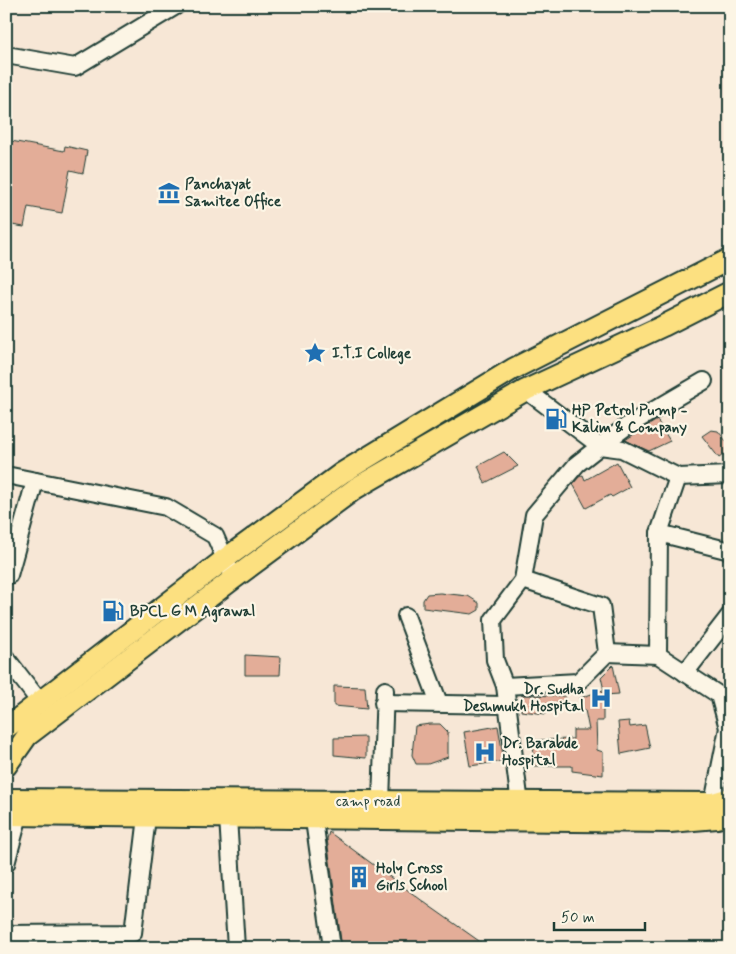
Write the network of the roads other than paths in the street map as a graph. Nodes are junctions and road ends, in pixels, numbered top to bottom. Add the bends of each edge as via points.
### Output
1 (176, 6) edge
2 (155, 12) edge
3 (6, 55) edge
4 (730, 259) edge
5 (730, 292) edge
6 (571, 339) junction
7 (583, 362) junction
8 (513, 369) junction
9 (704, 381) dead end
10 (526, 390) junction
11 (600, 446) junction
12 (6, 475) edge
13 (730, 475) edge
14 (678, 477) junction
15 (35, 480) junction
16 (659, 533) junction
17 (730, 551) edge
18 (225, 559) junction
19 (6, 574) edge
20 (233, 579) junction
21 (523, 580) junction
22 (730, 615) edge
23 (406, 616) dead end
24 (607, 653) junction
25 (658, 655) junction
26 (6, 658) edge
27 (685, 673) junction
28 (505, 686) junction
29 (724, 692) edge
30 (40, 702) junction
31 (439, 703) junction
32 (508, 705) junction
33 (6, 728) edge
34 (6, 766) edge
35 (721, 800) edge
36 (380, 801) junction
37 (13, 807) edge
38 (82, 808) junction
39 (321, 810) junction
40 (521, 811) junction
41 (730, 815) edge
42 (147, 817) junction
43 (228, 817) junction
44 (6, 864) edge
45 (6, 934) edge
46 (236, 948) edge
47 (332, 948) edge

1 - 2 street
2 - 3 street via 75,67
4 - 6 main road
5 - 7 main road
6 - 7 main road
6 - 8 main road
7 - 10 main road
8 - 10 main road
8 - 18 main road via 342,473
9 - 11 street via 627,426
10 - 11 street
10 - 20 main road via 356,488
11 - 14 street via 622,449
11 - 21 street via 577,464 534,515
12 - 15 street
13 - 14 street
14 - 16 street
15 - 18 street via 166,507 215,536
15 - 19 street
16 - 17 street
16 - 25 street
18 - 20 street
18 - 30 main road
20 - 34 main road via 27,736
21 - 24 street via 601,606
21 - 28 street via 493,620 495,660
22 - 27 street
23 - 31 street
24 - 25 street
24 - 28 street via 578,682
25 - 27 street
26 - 30 street
27 - 29 street
28 - 32 street
29 - 35 street via 728,728
30 - 33 main road
31 - 32 street
31 - 36 street via 384,697
32 - 40 street
35 - 40 main road, camp road
36 - 39 main road, camp road
36 - 40 main road, camp road
37 - 38 main road, camp road
37 - 44 street
38 - 39 main road, camp road
38 - 42 main road, camp road
39 - 40 main road, camp road
39 - 43 main road, camp road
39 - 47 street
40 - 41 main road, camp road via 670,822
42 - 43 main road, camp road
42 - 45 street via 133,933
43 - 46 street

